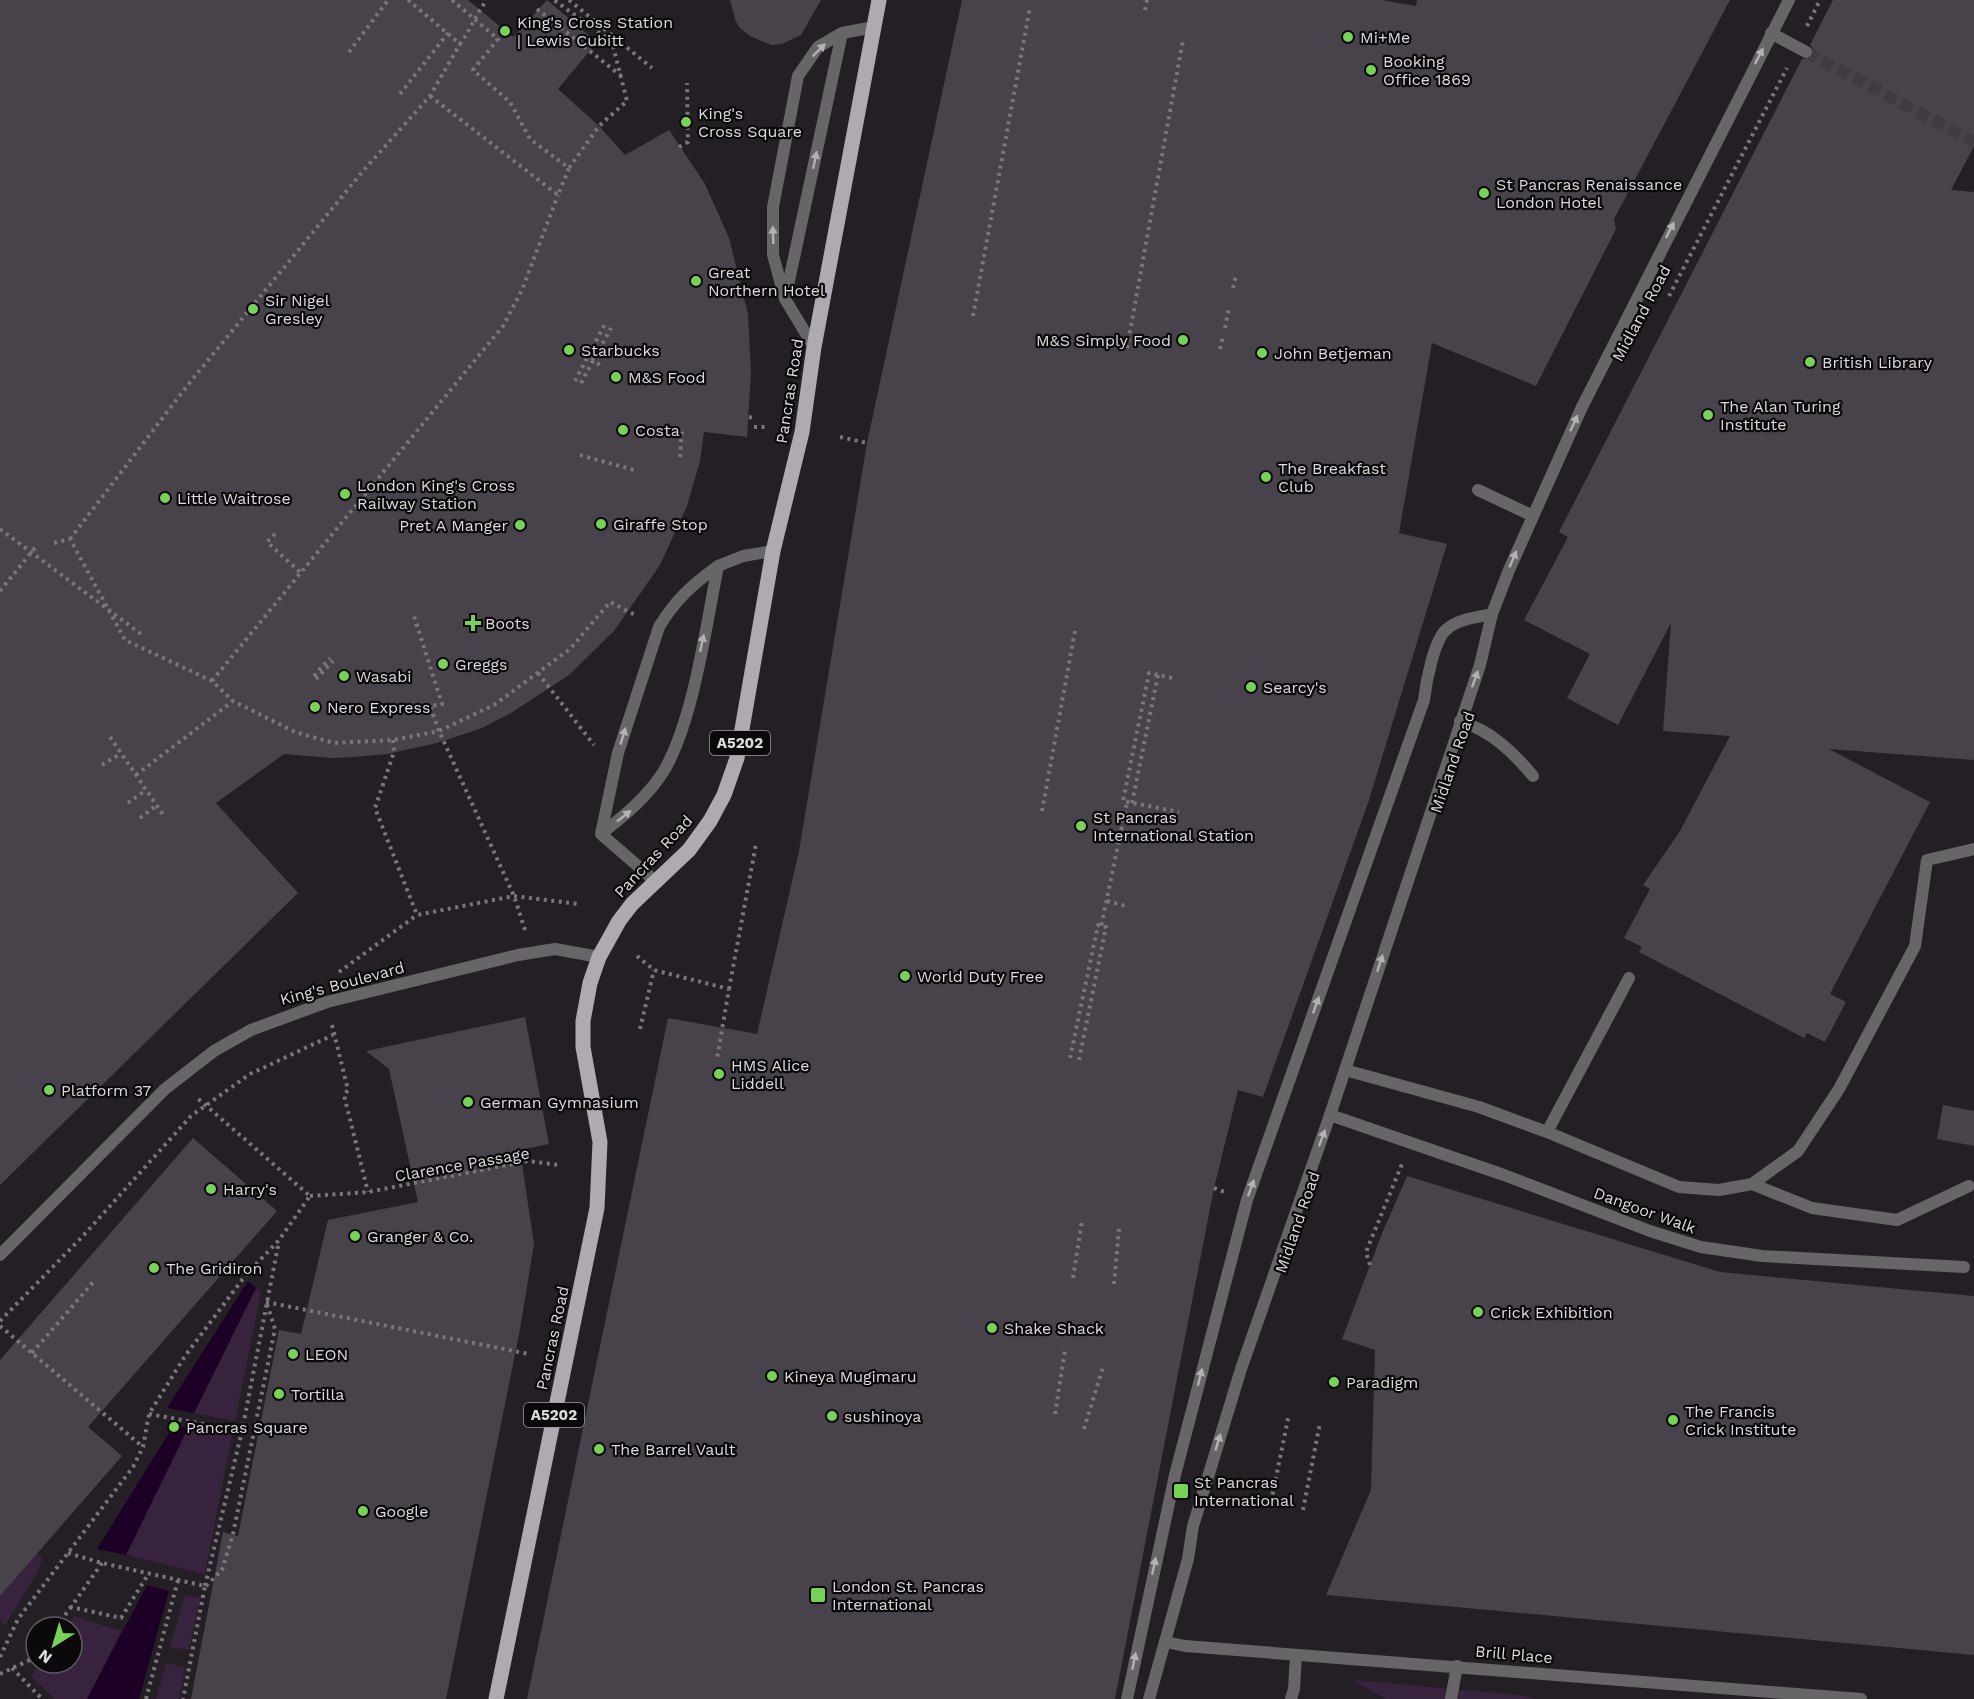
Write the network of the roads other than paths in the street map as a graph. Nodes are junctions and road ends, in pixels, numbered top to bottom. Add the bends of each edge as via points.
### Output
1 (879, 0) edge
2 (1789, 0) edge
3 (874, 27) junction
4 (842, 33) junction
5 (1771, 33) junction
6 (1802, 49) tunnel mouth
7 (785, 299) junction
8 (814, 347) junction
9 (1478, 490) dead end
10 (1531, 515) junction
11 (773, 551) junction
12 (718, 566) junction
13 (1492, 614) junction
14 (1460, 721) junction
15 (1533, 776) dead end
16 (601, 834) junction
17 (1974, 849) edge
18 (655, 881) junction
19 (599, 957) junction
20 (1629, 978) dead end
21 (1345, 1070) junction
22 (1330, 1115) junction
23 (1547, 1132) junction
24 (1752, 1184) junction
25 (1970, 1186) dead end
26 (0, 1255) edge
27 (1969, 1269) edge
28 (1166, 1642) junction
29 (1296, 1655) junction
30 (1457, 1666) junction
31 (496, 1699) edge
32 (1127, 1699) edge
33 (1149, 1699) edge
34 (1291, 1699) edge
35 (1451, 1699) edge
36 (1854, 1699) edge
37 (1861, 1699) edge

1 - 3 main road, Pancras Road / A5202
2 - 5 street, Midland Road
3 - 4 street
3 - 8 main road, Pancras Road / A5202
7 -> 4 street
7 -> 4 street via 773,255 772,225 798,76 819,47
5 - 6 street
10 -> 5 street, Midland Road via 1609,349
7 - 8 street
8 - 11 main road, Pancras Road / A5202 via 802,432
9 - 10 street
13 -> 10 street, Midland Road
11 - 12 street via 743,556
11 - 18 main road, Pancras Road / A5202 via 742,736 730,780 700,836
16 -> 12 street via 618,753 660,627 688,588
16 -> 12 street via 636,807 664,770 680,737
14 -> 13 street, Midland Road via 1485,649
32 -> 13 street via 1175,1475 1247,1200 1424,700 1427,674 1445,630
14 - 15 street via 1481,728 1515,754
21 -> 14 street, Midland Road
16 - 18 street
17 - 24 street via 1927,860 1915,946 1845,1079 1798,1151
18 - 19 main road, Pancras Road / A5202 via 619,921
19 - 26 street, King's Boulevard via 555,950 518,955 327,1002 251,1030 176,1079
19 - 31 main road, Pancras Road / A5202 via 585,1004 583,1047 600,1142 597,1209
20 - 23 street
21 - 22 street, Midland Road
21 - 23 street via 1479,1107
22 - 27 street, Dangoor Walk via 1701,1247 1762,1256
28 -> 22 street, Midland Road via 1193,1526 1241,1369
23 - 24 street via 1679,1187 1719,1190
24 - 25 street via 1812,1208 1897,1220
28 - 29 street, Brill Place
28 - 33 street, Midland Road
29 - 30 street, Brill Place
29 - 34 street
30 - 35 street
30 - 36 street, Brill Place
36 - 37 street, Brill Place

